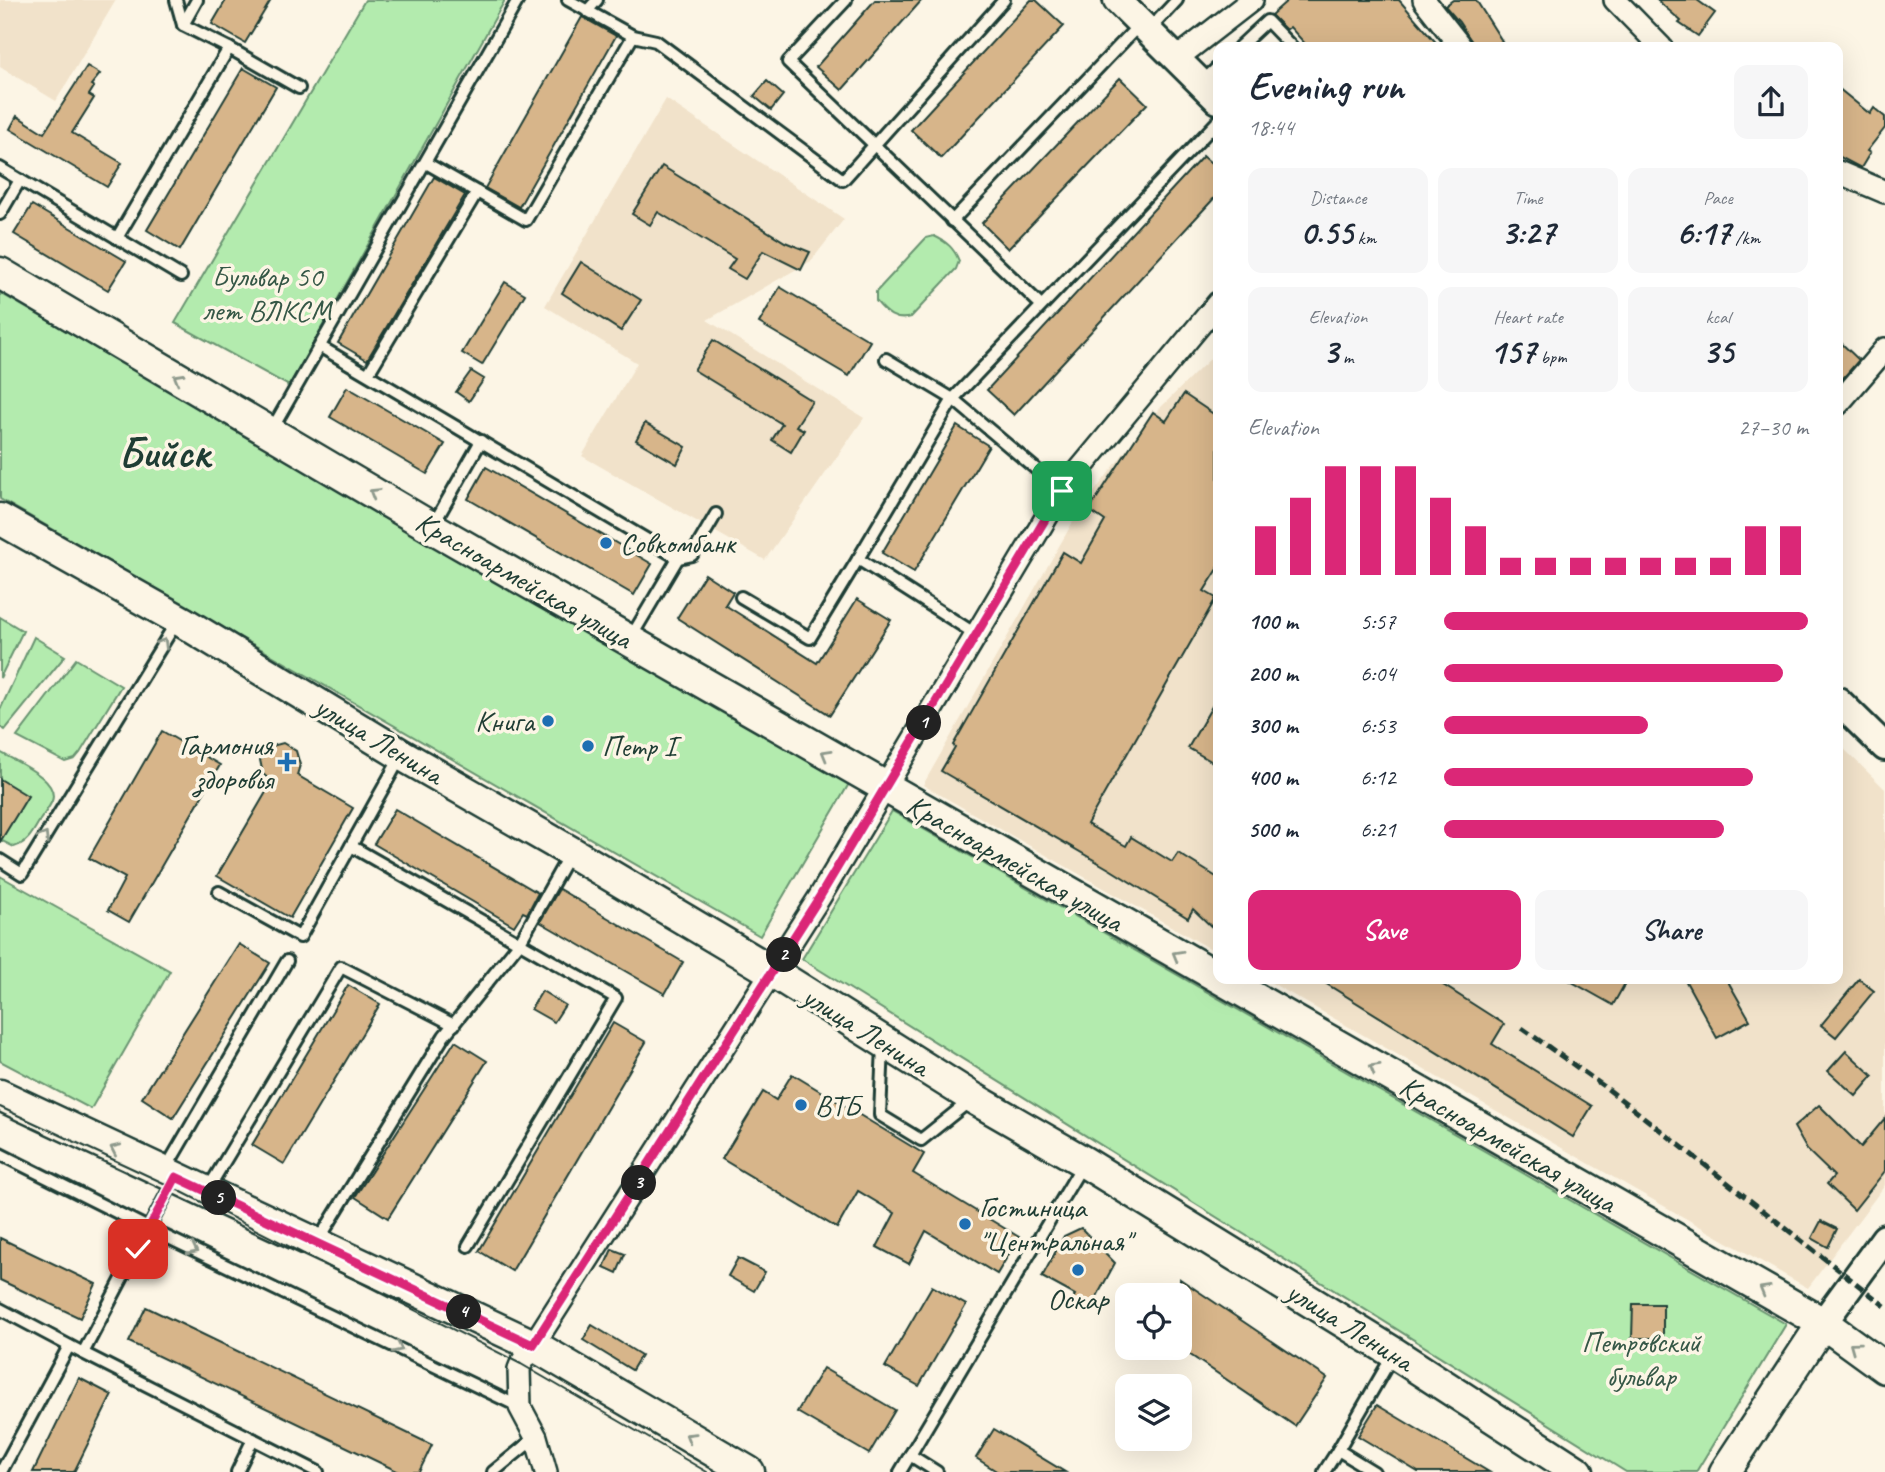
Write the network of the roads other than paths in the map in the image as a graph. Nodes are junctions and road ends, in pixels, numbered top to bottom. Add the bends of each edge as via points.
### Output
1 (176, 0) edge
2 (197, 0) edge
3 (518, 0) edge
4 (568, 0) edge
5 (597, 0) edge
6 (846, 0) edge
7 (1004, 0) edge
8 (1117, 0) edge
9 (1177, 0) edge
10 (1252, 0) edge
11 (1424, 0) edge
12 (1615, 0) edge
13 (587, 11) junction
14 (183, 25) junction
15 (1144, 28) junction
16 (633, 36) junction
17 (1245, 42) edge
18 (1287, 42) edge
19 (1457, 42) edge
20 (1656, 42) edge
21 (229, 48) junction
22 (1177, 59) junction
23 (1212, 84) edge
24 (299, 88) dead end
25 (1213, 126) edge
26 (873, 144) junction
27 (426, 163) junction
28 (0, 168) edge
29 (1843, 174) edge
30 (20, 180) junction
31 (477, 192) junction
32 (1885, 192) edge
33 (0, 214) edge
34 (952, 221) junction
35 (117, 238) junction
36 (0, 273) edge
37 (181, 276) dead end
38 (1041, 305) junction
39 (1213, 309) edge
40 (321, 347) junction
41 (1885, 349) edge
42 (886, 359) dead end
43 (368, 374) junction
44 (1843, 398) edge
45 (953, 399) junction
46 (271, 431) junction
47 (481, 441) junction
48 (1062, 491) junction
49 (716, 514) dead end
50 (5, 525) edge
51 (431, 527) junction
52 (678, 558) junction
53 (858, 559) junction
54 (741, 597) dead end
55 (178, 620) junction
56 (977, 635) junction
57 (629, 640) junction
58 (1843, 706) edge
59 (1885, 747) edge
60 (402, 755) junction
61 (885, 788) junction
62 (351, 846) junction
63 (571, 852) junction
64 (0, 860) edge
65 (219, 892) dead end
66 (520, 942) junction
67 (287, 961) dead end
68 (773, 972) junction
69 (1213, 975) edge
70 (1228, 984) edge
71 (454, 1025) junction
72 (883, 1043) junction
73 (0, 1095) edge
74 (974, 1098) junction
75 (0, 1154) edge
76 (1084, 1162) junction
77 (170, 1174) junction
78 (206, 1192) junction
79 (149, 1228) junction
80 (317, 1243) junction
81 (468, 1246) dead end
82 (1881, 1251) edge
83 (0, 1309) edge
84 (1823, 1324) junction
85 (533, 1345) junction
86 (69, 1346) junction
87 (83, 1353) junction
88 (1394, 1353) junction
89 (1885, 1368) edge
90 (520, 1407) junction
91 (536, 1437) junction
92 (253, 1439) junction
93 (1338, 1450) junction
94 (910, 1455) junction
95 (1, 1472) edge
96 (237, 1472) edge
97 (318, 1472) edge
98 (493, 1472) edge
99 (546, 1472) edge
100 (749, 1472) edge
101 (900, 1472) edge
102 (937, 1472) edge
103 (1324, 1472) edge
104 (1374, 1472) edge
105 (1578, 1472) edge
106 (1725, 1472) edge

1 - 14 lane
2 - 14 lane
3 - 27 lane
4 - 13 lane
5 - 13 lane
6 - 26 lane via 788,62
7 - 26 lane
8 - 15 street
9 - 15 lane
10 - 22 street
11 - 19 street
12 - 20 street
13 - 16 lane
14 - 21 lane
15 - 22 street
15 - 34 lane
16 - 26 lane via 656,41 842,180
16 - 31 lane via 526,220
17 - 18 lane via 1267,22
21 - 24 lane
21 - 35 lane
22 - 23 street
25 - 38 lane
26 - 34 lane
27 - 31 lane
27 - 40 lane
28 - 30 lane
29 - 32 street
30 - 33 lane
30 - 35 lane
31 - 43 lane
34 - 38 lane
35 - 37 lane
46 -> 36 main road, Красноармейская улица
38 - 45 lane
39 - 48 street
40 - 43 lane
40 - 46 lane
41 - 44 street
42 - 45 lane
43 - 47 lane
45 - 48 lane
45 - 53 lane
51 -> 46 main road, Красноармейская улица
47 - 51 lane
47 - 52 lane
48 - 56 street
49 - 52 lane via 692,555
50 - 55 main road, улица Ленина
51 - 57 main road, Красноармейская улица
52 - 57 lane
53 - 54 lane via 810,638
53 - 56 lane
55 - 60 main road, улица Ленина
64 -> 55 lane via 22,874
56 - 61 street
61 -> 57 main road, Красноармейская улица
58 - 59 street
60 - 62 lane
60 - 63 main road, улица Ленина
61 - 68 street
69 -> 61 main road, Красноармейская улица
62 - 65 lane via 300,937
62 - 66 lane
63 - 66 lane
63 - 68 main road, улица Ленина
66 - 71 lane
66 - 81 lane via 616,998
67 - 77 lane
68 - 72 main road, улица Ленина
68 - 85 street
84 -> 70 main road, Красноармейская улица
71 - 78 lane via 341,967
71 - 80 lane
72 - 74 main road, улица Ленина
72 - 74 lane via 880,1115 920,1140
77 -> 73 main road
74 - 76 main road, улица Ленина
75 - 79 lane
76 - 88 main road, улица Ленина
76 - 94 lane
77 - 78 main road
77 - 79 lane
78 - 80 main road
79 - 87 lane
79 -> 90 lane
80 - 85 main road
82 - 84 street
83 - 86 lane
89 -> 84 main road, Красноармейская улица
84 - 106 main road
85 - 90 street via 519,1369
100 -> 85 main road
86 - 87 lane
86 - 95 lane
87 - 92 lane
88 - 93 lane
88 - 105 main road, улица Ленина
90 - 91 street
91 - 98 lane
91 - 99 street
92 - 96 lane
92 - 97 lane
93 - 103 lane
93 - 104 lane
94 - 101 lane
94 - 102 lane

